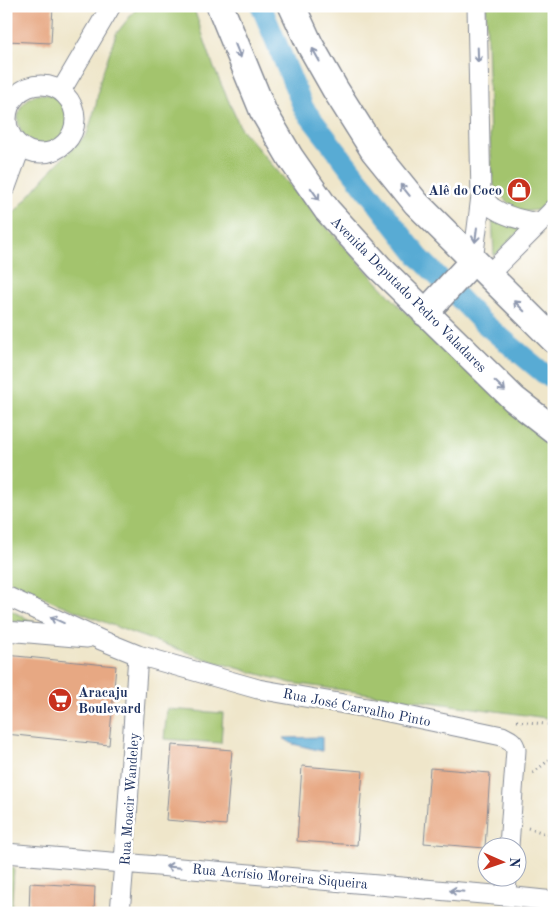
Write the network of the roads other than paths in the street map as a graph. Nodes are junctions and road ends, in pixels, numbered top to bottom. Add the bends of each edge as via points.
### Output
1 (111, 6) edge
2 (220, 6) edge
3 (292, 6) edge
4 (477, 6) edge
5 (61, 91) junction
6 (12, 93) edge
7 (21, 146) junction
8 (6, 187) edge
9 (481, 196) junction
10 (554, 209) edge
11 (540, 223) junction
12 (475, 269) junction
13 (432, 306) junction
14 (554, 340) edge
15 (554, 430) edge
16 (6, 596) edge
17 (6, 631) edge
18 (102, 640) junction
19 (138, 654) junction
20 (510, 836) edge
21 (6, 854) edge
22 (124, 863) junction
23 (506, 886) edge
24 (506, 896) junction
25 (553, 905) edge
26 (120, 913) edge

1 - 5 street
2 -> 13 main road, Avenida Deputado Pedro Valadares via 263,111 327,210 379,267
12 -> 3 main road via 374,151 310,45
4 -> 9 street
5 - 6 street via 39,84
5 - 7 street via 74,108 76,119 69,139 52,151 41,153
6 - 7 street via 8,121 14,139
7 - 8 street
9 - 11 street via 506,215
9 -> 12 street
10 - 11 street
11 - 12 street
12 - 13 main road
14 -> 12 main road
13 -> 15 main road, Avenida Deputado Pedro Valadares via 514,399
18 -> 16 street, Rua José Carvalho Pinto
17 - 18 street, Rua José Carvalho Pinto
18 - 19 street, Rua José Carvalho Pinto
19 - 20 street, Rua José Carvalho Pinto via 258,689 502,736 514,744 516,750
19 - 22 street, Rua Moacir Wandeley
21 - 22 street, Rua Acrísio Moreira Siqueira
24 -> 22 street, Rua Acrísio Moreira Siqueira
22 - 26 street, Rua Moacir Wandeley
23 - 24 street
24 - 25 street, Rua Acrísio Moreira Siqueira

